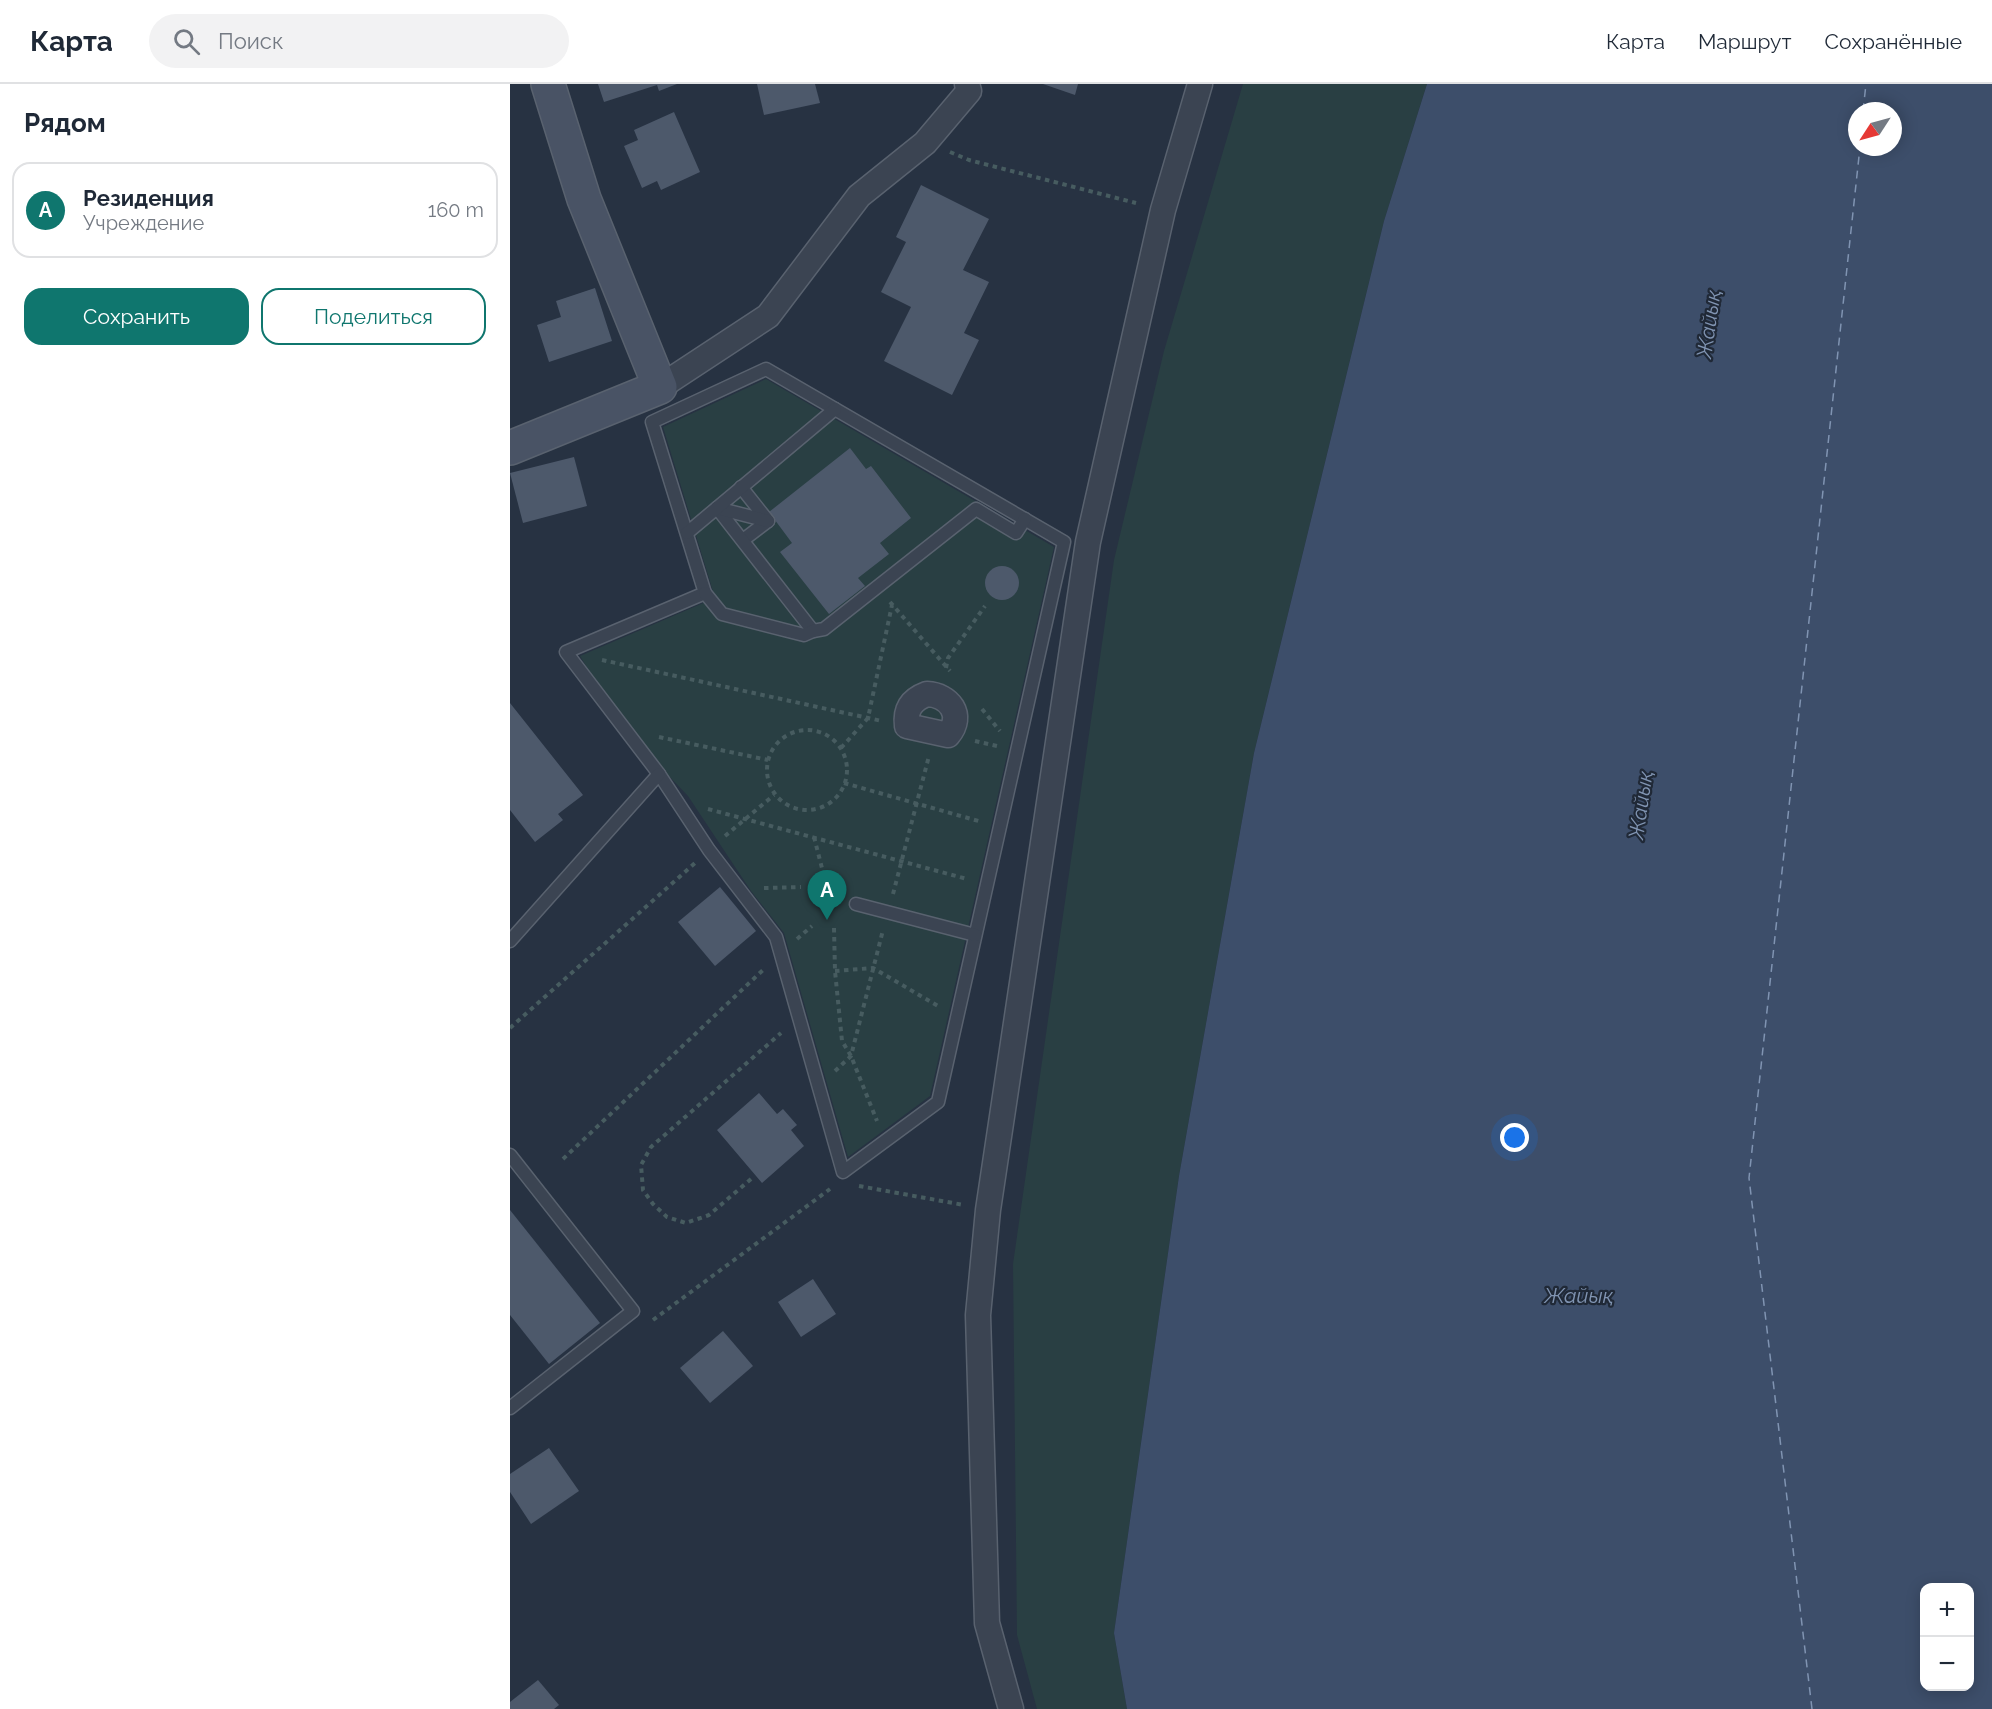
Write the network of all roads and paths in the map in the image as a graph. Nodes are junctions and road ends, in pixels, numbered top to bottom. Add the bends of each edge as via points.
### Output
1 (548, 84) edge
2 (967, 84) edge
3 (1200, 84) edge
4 (925, 142) junction
5 (1163, 210) junction
6 (665, 400) junction
7 (835, 409) junction
8 (510, 448) edge
9 (741, 487) junction
10 (717, 508) junction
11 (1025, 519) junction
12 (768, 521) junction
13 (687, 534) junction
14 (743, 540) junction
15 (705, 593) junction
16 (892, 605) dead end
17 (985, 606) dead end
18 (813, 631) junction
19 (566, 652) junction
20 (941, 697) junction
21 (868, 718) junction
22 (907, 726) junction
23 (626, 731) junction
24 (841, 748) junction
25 (768, 760) junction
26 (659, 774) junction
27 (844, 783) junction
28 (774, 795) junction
29 (675, 801) junction
30 (745, 818) junction
31 (1000, 827) junction
32 (814, 837) junction
33 (710, 850) junction
34 (822, 872) dead end
35 (987, 884) junction
36 (801, 886) dead end
37 (740, 890) junction
38 (856, 904) dead end
39 (834, 928) dead end
40 (975, 935) junction
41 (510, 941) edge
42 (781, 953) junction
43 (835, 971) junction
44 (957, 1017) junction
45 (510, 1028) edge
46 (781, 1032) dead end
47 (885, 1141) junction
48 (510, 1155) edge
49 (563, 1159) dead end
50 (751, 1179) dead end
51 (839, 1182) dead end
52 (850, 1185) dead end
53 (988, 1210) junction
54 (651, 1322) dead end
55 (510, 1408) edge
56 (1011, 1709) edge

1 - 6 street via 584,199
2 - 4 street via 969,91
3 - 5 street
4 - 5 path via 969,160
4 - 6 street via 860,196 768,316
5 - 53 street via 1088,542
6 - 7 lane via 766,369
6 - 8 street
6 - 13 lane via 652,422
7 - 9 lane
7 - 11 lane
9 - 10 lane
9 - 12 lane
10 - 12 lane
10 - 13 lane
10 - 14 lane
11 - 18 lane via 1016,533 976,509 824,629
11 - 31 lane via 1064,542
12 - 14 lane
13 - 15 lane
14 - 18 lane
15 - 18 lane via 722,614 804,635
15 - 19 lane
16 - 21 path
17 - 20 path via 948,658
19 - 21 path
19 - 23 lane
20 - 22 street via 918,697 909,707
20 - 22 street via 955,714 948,735
21 - 22 path
21 - 24 path
23 - 25 path
23 - 26 lane
24 - 25 path via 817,731 801,730 785,736
24 - 27 path via 846,762
25 - 28 path via 768,781
26 - 29 lane
26 - 41 lane
27 - 28 path via 831,803 816,810 797,810
27 - 31 path
28 - 30 path
29 - 30 path
29 - 33 lane
30 - 32 path
30 - 33 path
31 - 35 lane
32 - 34 path
32 - 35 path
33 - 37 lane
33 - 45 path
35 - 40 lane
36 - 37 path
37 - 42 lane via 776,937
38 - 40 lane
39 - 43 path
40 - 44 lane
42 - 47 lane via 843,1172
42 - 49 path
43 - 44 path via 873,968
43 - 47 path via 842,1041
44 - 47 lane via 938,1102
46 - 50 path via 651,1147 641,1165 643,1190 653,1204 667,1217 686,1223 709,1215
48 - 55 lane via 633,1311
51 - 54 path
52 - 53 path
53 - 56 street via 978,1315 987,1623

